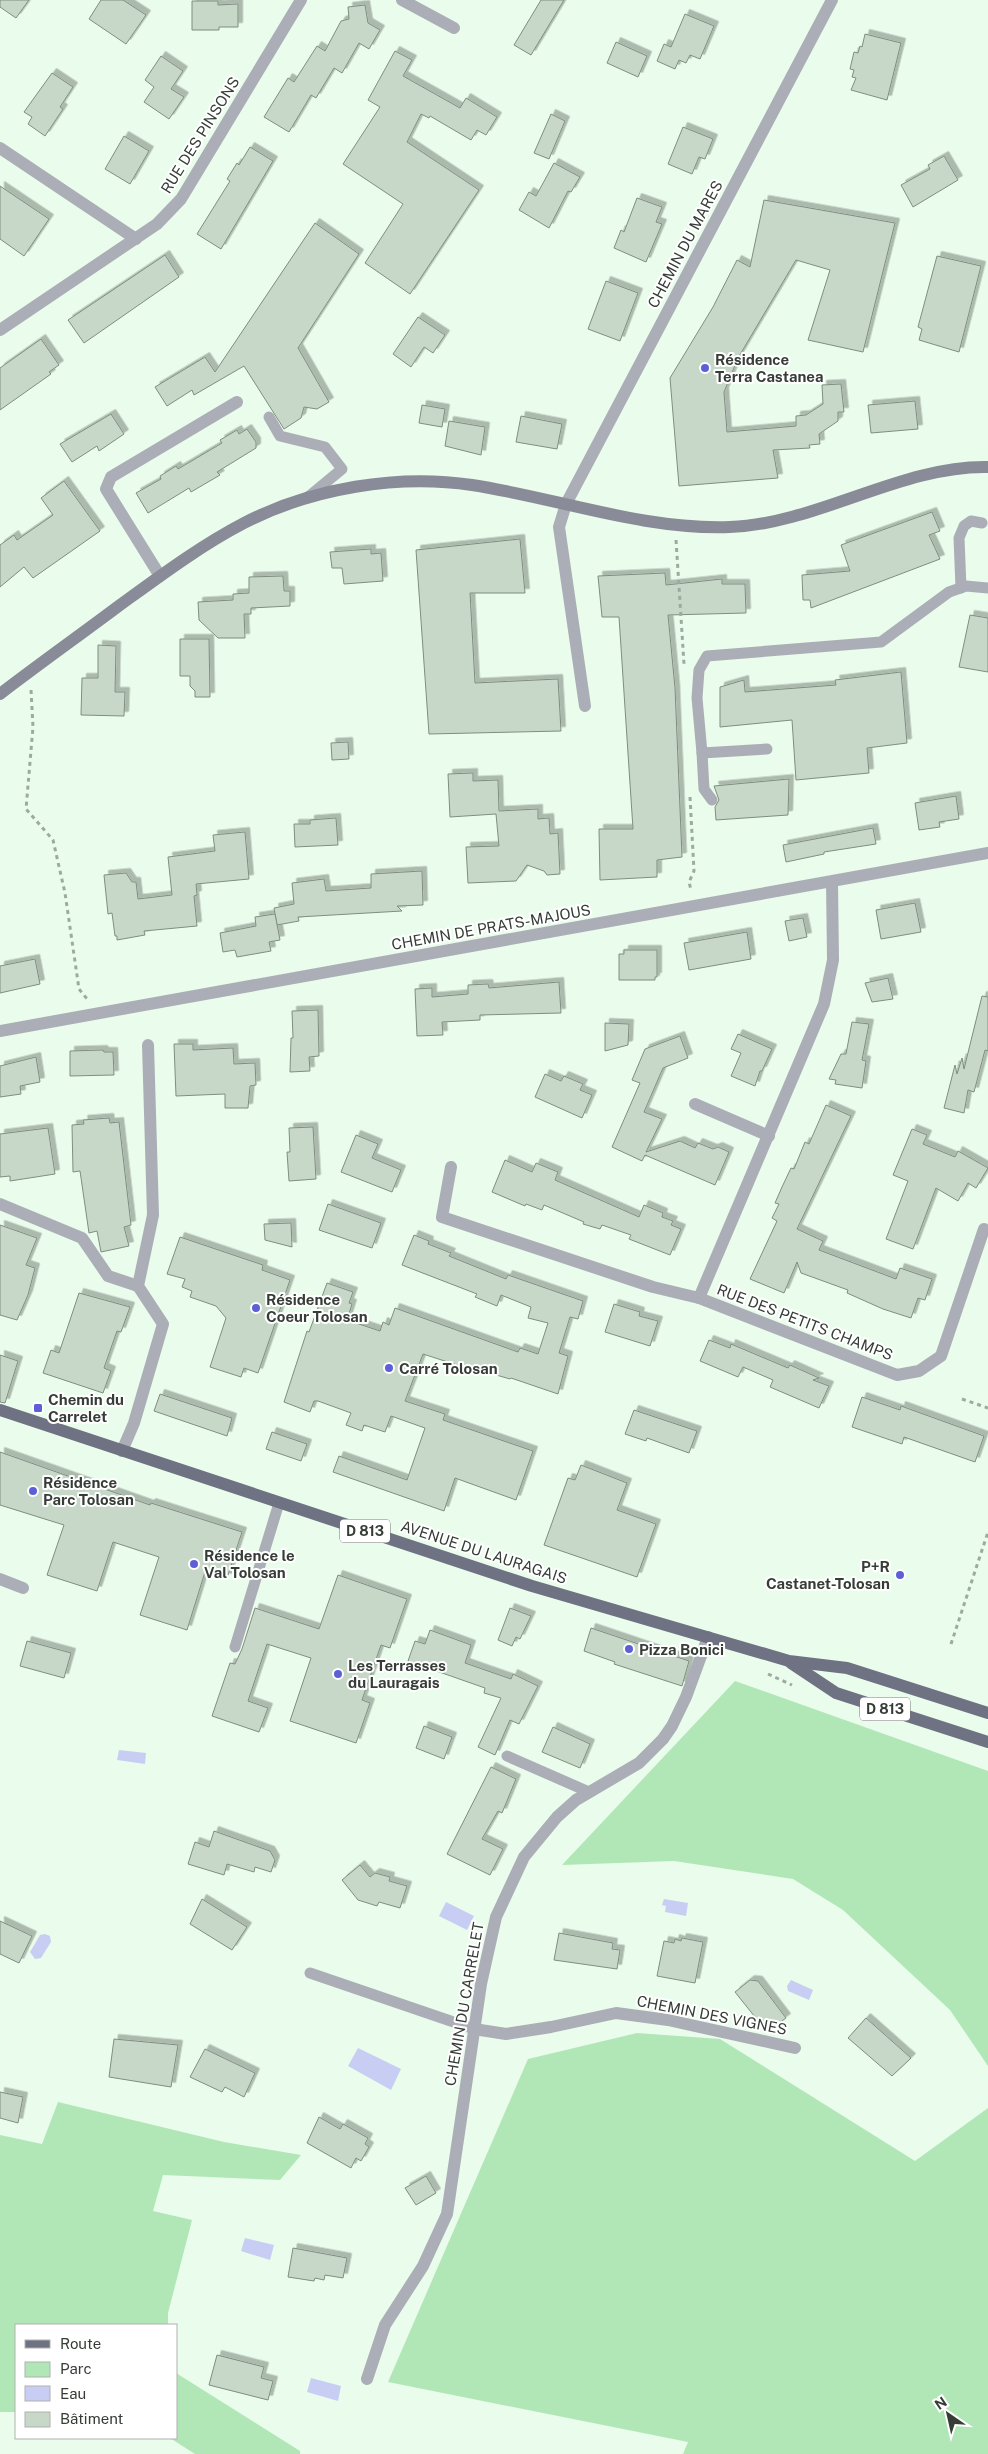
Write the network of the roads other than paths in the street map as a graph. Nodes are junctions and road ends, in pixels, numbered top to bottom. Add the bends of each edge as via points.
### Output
1 (301, 0) edge
2 (402, 0) edge
3 (832, 0) edge
4 (454, 28) dead end
5 (0, 148) edge
6 (136, 239) junction
7 (0, 330) edge
8 (237, 402) dead end
9 (269, 417) dead end
10 (988, 466) edge
11 (306, 499) junction
12 (566, 504) junction
13 (982, 523) dead end
14 (160, 576) junction
15 (961, 588) junction
16 (988, 588) edge
17 (0, 694) edge
18 (585, 706) dead end
19 (767, 749) dead end
20 (702, 753) junction
21 (712, 800) dead end
22 (988, 853) edge
23 (832, 882) junction
24 (0, 1031) edge
25 (148, 1045) dead end
26 (695, 1104) dead end
27 (769, 1136) junction
28 (451, 1167) dead end
29 (0, 1204) edge
30 (984, 1229) dead end
31 (138, 1286) junction
32 (699, 1298) junction
33 (0, 1410) edge
34 (122, 1451) junction
35 (279, 1502) junction
36 (0, 1579) edge
37 (23, 1588) dead end
38 (708, 1637) junction
39 (235, 1647) dead end
40 (789, 1661) junction
41 (988, 1713) edge
42 (988, 1742) edge
43 (506, 1756) dead end
44 (589, 1792) junction
45 (310, 1973) dead end
46 (474, 2029) junction
47 (795, 2048) dead end
48 (367, 2378) dead end

1 - 6 street, RUE DES PINSONS via 182,199
2 - 4 street
3 - 12 street, CHEMIN DU MARES
5 - 6 street
6 - 7 street, RUE DES PINSONS
8 - 14 street via 111,477 106,489
9 - 11 lane via 280,436 325,447 342,469
10 - 12 street via 968,466 911,480 794,517 732,527 674,525
11 - 12 street via 400,481 470,485
11 - 14 street via 244,523
12 - 18 street, CHEMIN DU MARES via 559,527
13 - 15 lane via 972,522 964,526 959,538
14 - 17 street
15 - 16 lane
15 - 20 lane via 949,592 881,642 707,656 699,670 697,698
19 - 20 lane
20 - 21 lane via 704,789
22 - 23 street, CHEMIN DE PRATS-MAJOUS
23 - 24 street, CHEMIN DE PRATS-MAJOUS
23 - 27 street, RUE DES PETITS CHAMPS via 833,960 824,1004
25 - 31 street via 153,1215
26 - 27 street
27 - 32 street, RUE DES PETITS CHAMPS
28 - 32 street, RUE DES PETITS CHAMPS via 442,1217 653,1287
29 - 31 street via 82,1238 108,1276
30 - 32 street, RUE DES PETITS CHAMPS via 941,1356 920,1371 897,1374
31 - 34 street via 163,1324 134,1423
33 - 34 main road, AVENUE DU LAURAGAIS / D 813
34 - 35 main road, AVENUE DU LAURAGAIS / D 813
35 - 38 main road, AVENUE DU LAURAGAIS / D 813 via 532,1586
35 - 39 lane
36 - 37 street
38 - 40 main road, AVENUE DU LAURAGAIS / D 813
38 - 44 street, CHEMIN DU CARRELET via 672,1726 639,1763
40 - 41 main road, AVENUE DU LAURAGAIS / D 813 via 847,1668
40 - 42 main road, AVENUE DU LAURAGAIS / D 813 via 836,1693
43 - 44 lane
44 - 46 street, CHEMIN DU CARRELET via 557,1817 524,1857 496,1917
45 - 46 lane
46 - 47 street, CHEMIN DES VIGNES via 506,2034 616,2014 668,2020
46 - 48 street, CHEMIN DU CARRELET via 447,2214 423,2266 384,2325

